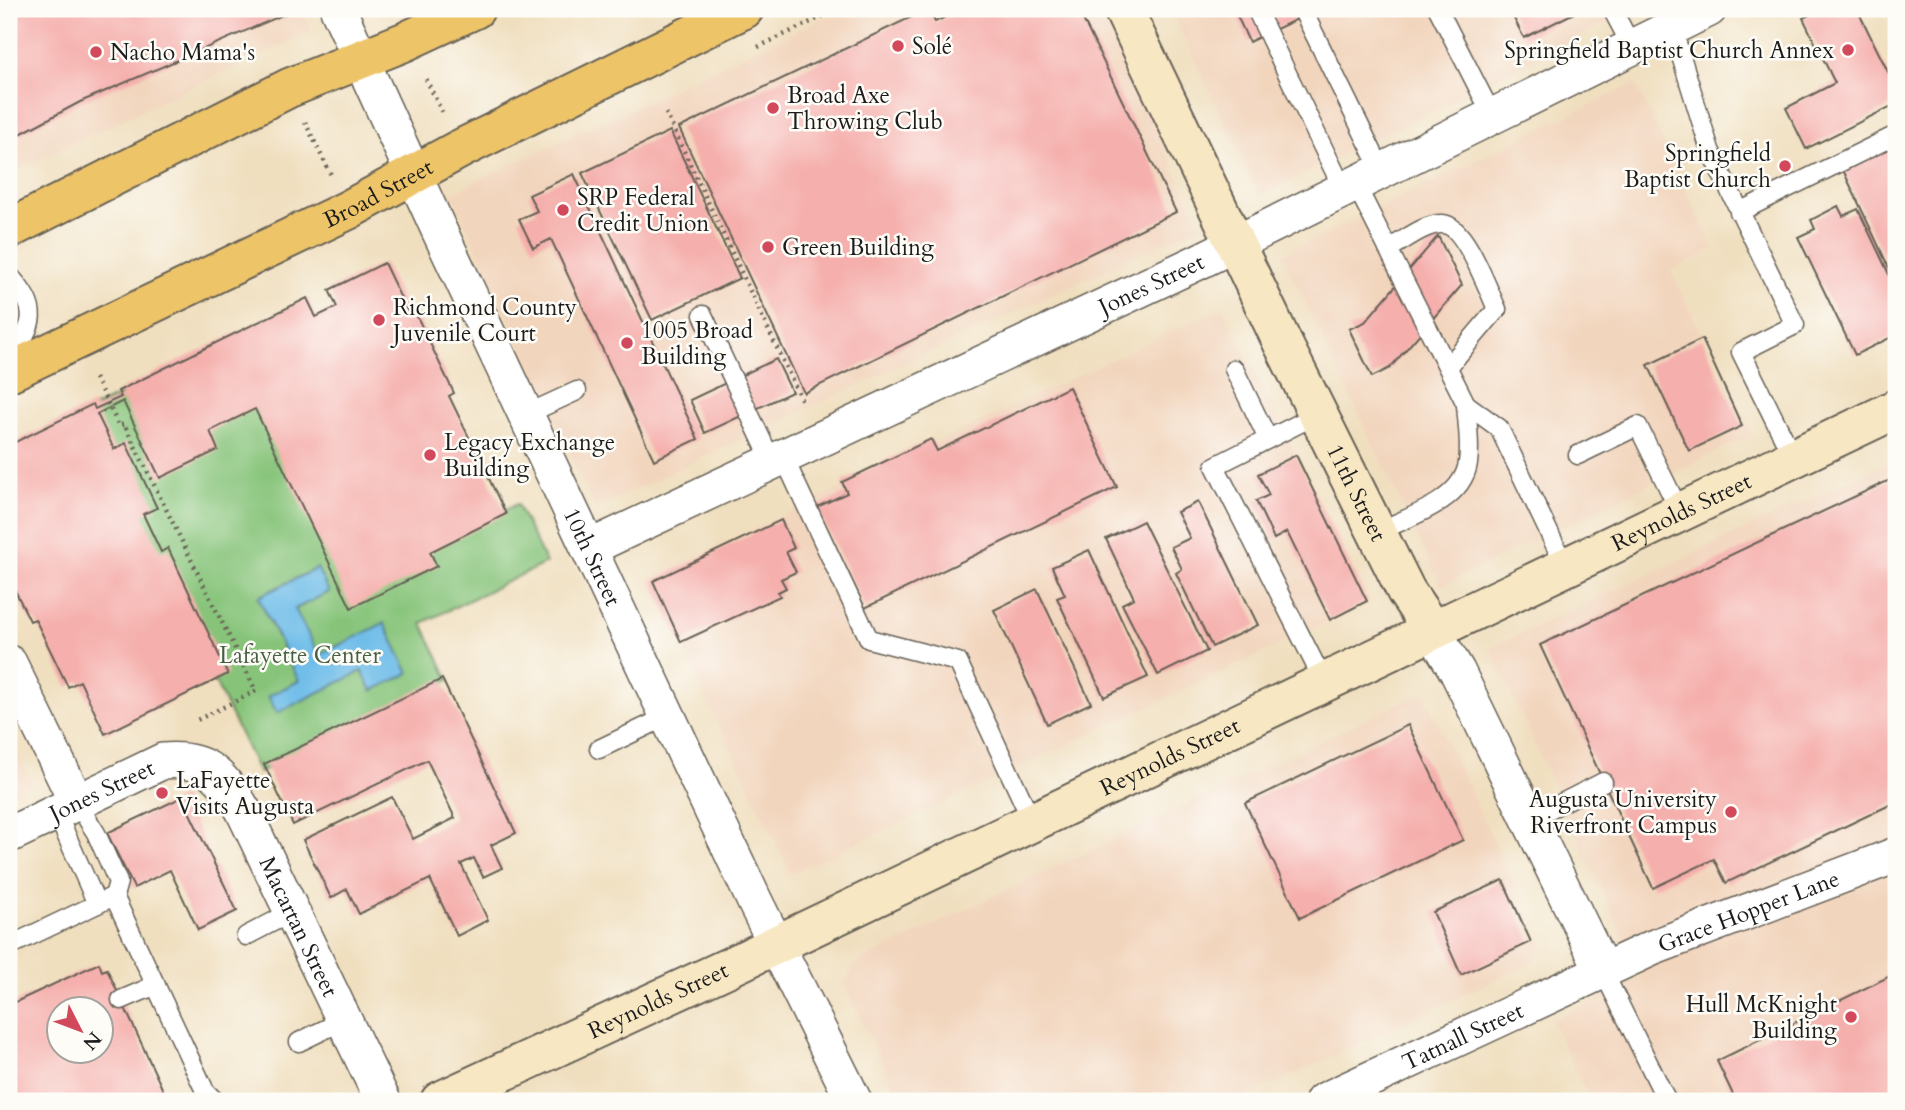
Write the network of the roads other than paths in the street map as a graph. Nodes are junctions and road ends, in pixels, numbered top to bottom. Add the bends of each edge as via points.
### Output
1 (338, 9) edge
2 (475, 9) edge
3 (744, 9) edge
4 (1123, 9) edge
5 (1255, 9) edge
6 (1302, 9) edge
7 (1437, 9) edge
8 (1612, 9) edge
9 (1709, 9) edge
10 (1672, 27) junction
11 (1632, 47) junction
12 (361, 59) junction
13 (1493, 117) junction
14 (1896, 135) edge
15 (414, 174) junction
16 (1361, 183) junction
17 (1739, 212) junction
18 (9, 229) edge
19 (1237, 244) junction
20 (1388, 249) junction
21 (9, 275) edge
22 (703, 315) dead end
23 (9, 358) edge
24 (1448, 367) junction
25 (1234, 369) dead end
26 (9, 372) edge
27 (578, 391) dead end
28 (1466, 404) junction
29 (1896, 409) edge
30 (527, 414) junction
31 (1318, 414) junction
32 (1268, 439) junction
33 (1578, 455) dead end
34 (1793, 457) junction
35 (778, 459) junction
36 (1680, 512) junction
37 (1377, 532) junction
38 (589, 548) junction
39 (1565, 566) junction
40 (1432, 631) junction
41 (9, 663) edge
42 (1324, 682) junction
43 (668, 716) junction
44 (599, 749) dead end
45 (199, 764) joint
46 (1603, 782) dead end
47 (66, 808) junction
48 (1530, 820) junction
49 (1032, 821) junction
50 (9, 835) edge
51 (1896, 855) edge
52 (114, 896) junction
53 (97, 904) junction
54 (292, 912) junction
55 (246, 936) dead end
56 (777, 944) junction
57 (9, 946) edge
58 (1603, 971) junction
59 (156, 985) junction
60 (121, 1000) dead end
61 (344, 1020) junction
62 (299, 1042) dead end
63 (210, 1096) edge
64 (383, 1101) edge
65 (440, 1101) edge
66 (854, 1101) edge
67 (1322, 1101) edge
68 (1667, 1101) edge

1 - 12 street, 10th Street
2 - 12 main road
3 - 15 main road, Broad Street
4 - 19 main road, 11th Street
5 - 16 lane
6 - 16 lane
7 - 13 lane
8 - 11 lane
9 - 10 street, Jones Street
10 - 11 street, Jones Street
10 - 17 lane via 1710,150
11 - 13 street, Jones Street
12 - 15 street, 10th Street
12 - 18 main road via 289,88
13 - 16 street, Jones Street
14 - 17 lane
15 - 26 main road, Broad Street via 319,225
15 - 30 street, 10th Street
16 - 19 street, Jones Street
16 - 20 lane
17 - 34 lane via 1796,325 1741,352
19 - 31 main road, 11th Street
19 - 35 street, Jones Street
20 - 24 lane
20 - 24 lane via 1430,226 1445,224 1465,242 1497,309
21 - 23 lane via 24,295 31,321
22 - 35 lane
24 - 28 lane
25 - 32 lane
27 - 30 lane
28 - 37 lane via 1468,464 1463,481 1450,495
28 - 39 lane via 1499,428
29 - 34 main road, Reynolds Street
30 - 38 street, 10th Street
31 - 32 lane
31 - 37 main road, 11th Street
32 - 42 lane via 1215,466
33 - 36 lane via 1638,426
34 - 36 main road, Reynolds Street
35 - 38 street, Jones Street
35 - 49 lane via 869,639 958,662
36 - 39 main road, Reynolds Street
37 - 40 main road, 11th Street
38 - 43 street, 10th Street
39 - 40 main road, Reynolds Street
40 - 42 main road, Reynolds Street
40 - 48 street, 11th Street via 1457,671
41 - 47 street
42 - 49 main road, Reynolds Street
43 - 44 lane
43 - 56 street, 10th Street
45 - 47 street, Jones Street via 163,761
45 - 54 street, Macartan Street via 230,789
46 - 48 lane
47 - 50 street, Jones Street
47 - 52 lane via 96,833 118,882
47 - 53 lane
48 - 58 street, 11th Street
49 - 56 main road, Reynolds Street
51 - 58 street, Grace Hopper Lane
52 - 53 lane
52 - 59 lane
53 - 57 lane
54 - 55 lane
54 - 61 street, Macartan Street
56 - 65 main road, Reynolds Street
56 - 66 street, 10th Street
58 - 67 street, Tatnall Street
58 - 68 lane
59 - 60 lane
59 - 63 lane
61 - 62 lane
61 - 64 street, Macartan Street

